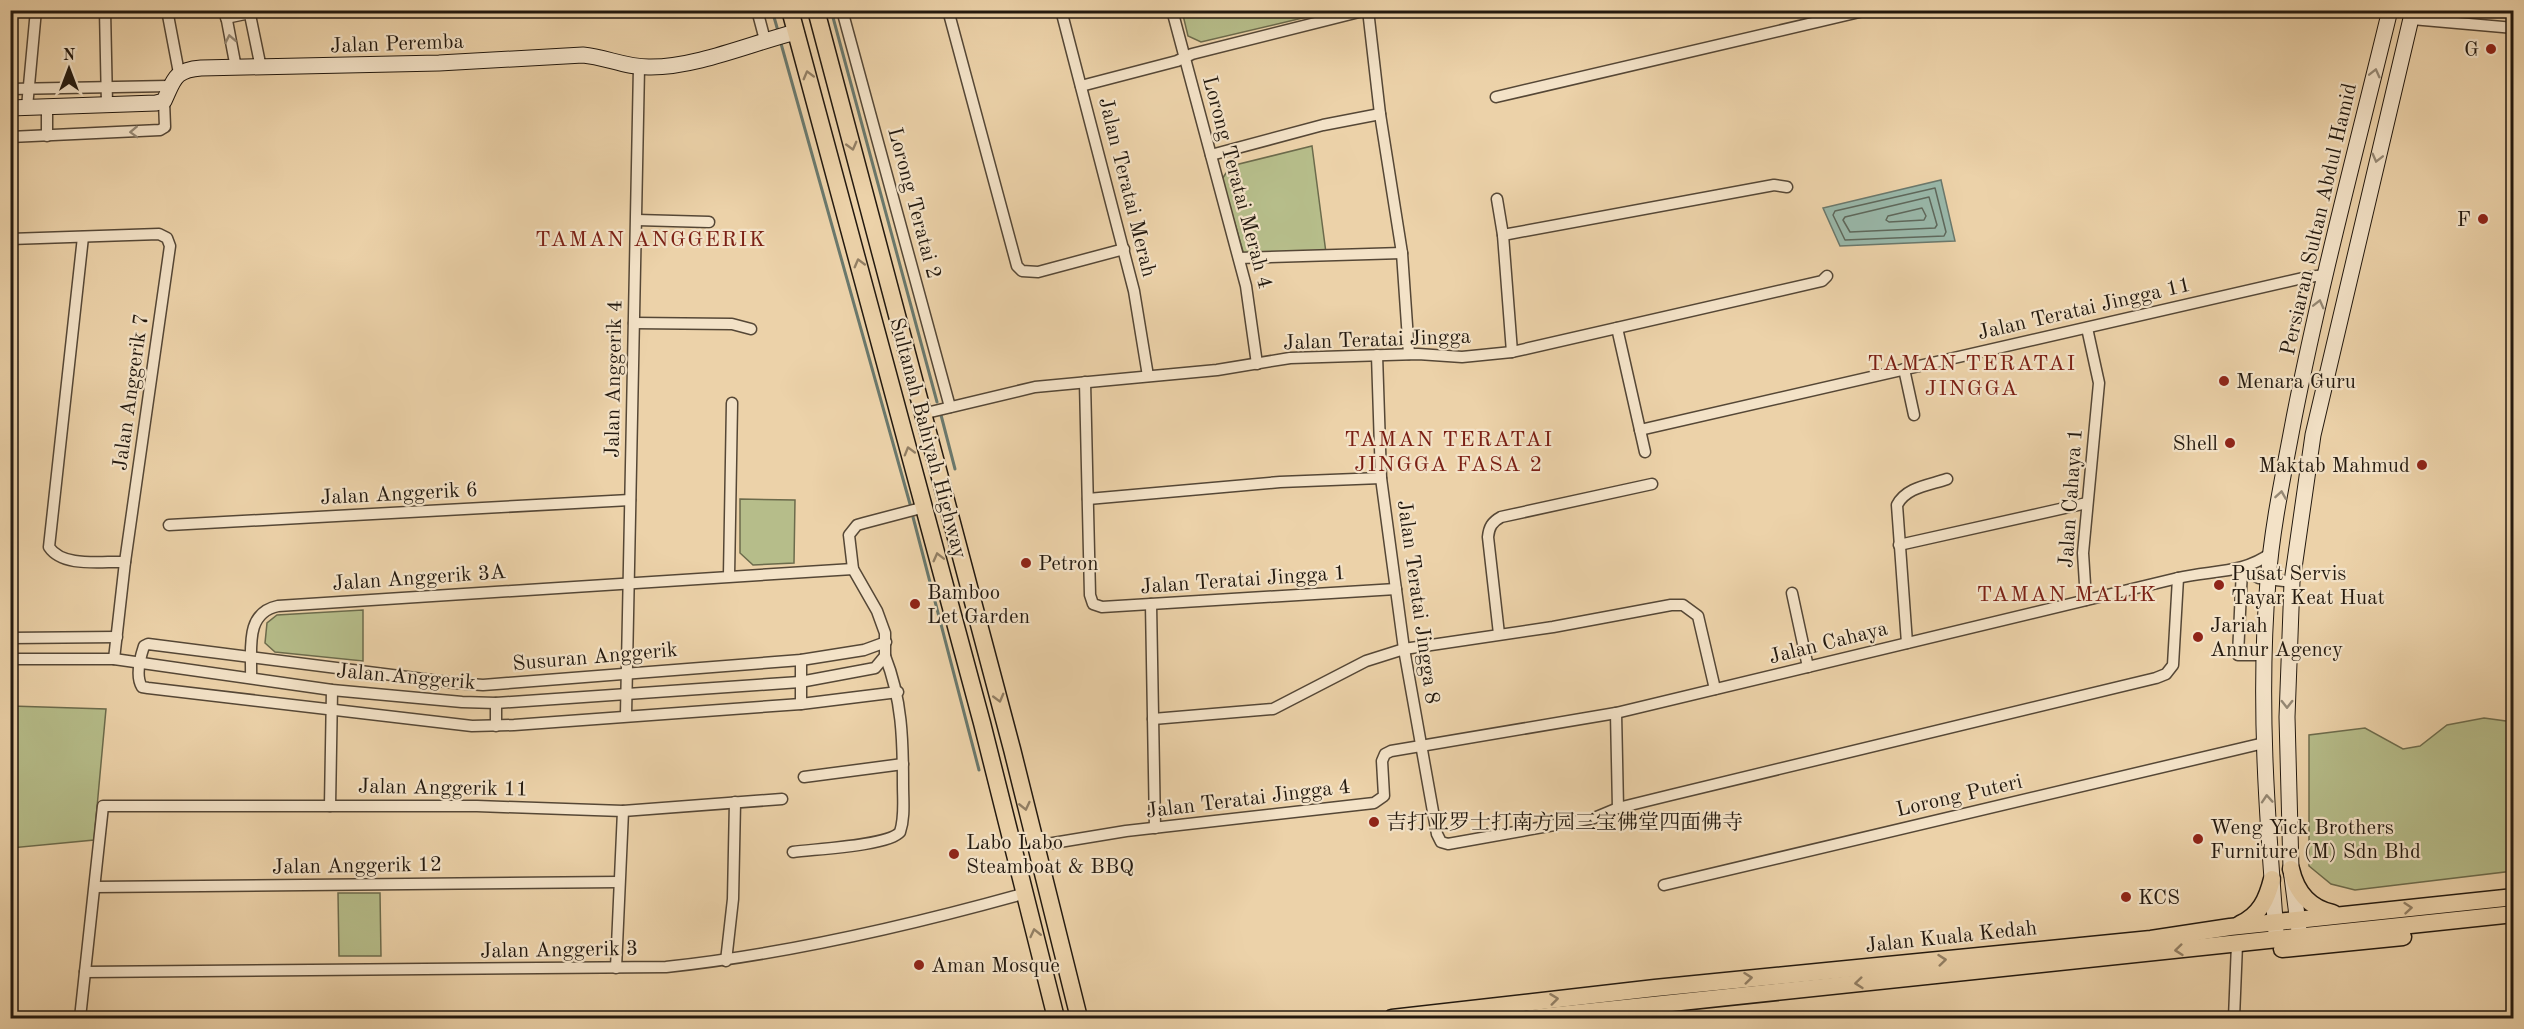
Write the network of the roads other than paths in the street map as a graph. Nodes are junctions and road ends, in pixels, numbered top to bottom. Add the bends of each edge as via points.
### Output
1 (36, 10) edge
2 (105, 10) edge
3 (167, 10) edge
4 (757, 10) edge
5 (790, 10) edge
6 (816, 10) edge
7 (842, 10) edge
8 (948, 10) edge
9 (1061, 10) edge
10 (1173, 10) edge
11 (1367, 10) edge
12 (1868, 10) edge
13 (2390, 10) edge
14 (250, 12) edge
15 (226, 14) edge
16 (2412, 15) edge
17 (2514, 28) edge
18 (780, 36) junction
19 (2382, 43) junction
20 (2405, 49) junction
21 (1185, 57) junction
22 (639, 67) junction
23 (236, 68) junction
24 (261, 68) junction
25 (179, 74) junction
26 (169, 86) junction
27 (1081, 86) junction
28 (106, 87) junction
29 (10, 88) edge
30 (28, 88) junction
31 (1496, 97) dead end
32 (164, 101) junction
33 (107, 105) junction
34 (47, 106) junction
35 (27, 107) junction
36 (10, 108) edge
37 (1380, 114) junction
38 (47, 136) junction
39 (10, 137) edge
40 (1211, 155) junction
41 (1787, 187) dead end
42 (1497, 199) dead end
43 (637, 220) junction
44 (709, 222) dead end
45 (1503, 235) junction
46 (83, 237) junction
47 (12, 239) edge
48 (1124, 249) junction
49 (10, 252) edge
50 (1402, 253) junction
51 (1239, 258) junction
52 (2326, 275) junction
53 (1827, 276) dead end
54 (634, 323) junction
55 (1617, 328) junction
56 (2087, 328) junction
57 (752, 329) dead end
58 (1512, 352) junction
59 (1409, 354) junction
60 (1377, 355) junction
61 (1257, 364) junction
62 (1904, 369) junction
63 (1148, 376) junction
64 (1085, 382) junction
65 (732, 403) dead end
66 (950, 407) junction
67 (922, 414) junction
68 (1914, 415) dead end
69 (1640, 430) junction
70 (1645, 452) dead end
71 (1381, 478) junction
72 (1947, 479) dead end
73 (1652, 484) dead end
74 (1088, 499) junction
75 (630, 500) junction
76 (945, 502) junction
77 (2087, 503) junction
78 (925, 507) junction
79 (169, 525) dead end
80 (1899, 545) junction
81 (2271, 553) junction
82 (125, 562) junction
83 (854, 569) junction
84 (2242, 569) junction
85 (729, 576) junction
86 (2178, 578) junction
87 (2268, 580) junction
88 (2292, 582) junction
89 (629, 583) junction
90 (1396, 589) junction
91 (1792, 593) dead end
92 (2086, 600) junction
93 (1151, 604) junction
94 (957, 634) junction
95 (1499, 634) junction
96 (117, 637) junction
97 (10, 638) edge
98 (886, 642) junction
99 (1907, 643) junction
100 (985, 648) junction
101 (1404, 649) junction
102 (2263, 655) junction
103 (885, 656) junction
104 (251, 658) junction
105 (10, 659) edge
106 (114, 659) junction
107 (801, 660) junction
108 (140, 662) junction
109 (1808, 667) junction
110 (627, 672) junction
111 (251, 678) junction
112 (800, 682) junction
113 (1715, 689) junction
114 (332, 690) junction
115 (898, 692) junction
116 (626, 693) junction
117 (496, 703) junction
118 (801, 704) junction
119 (332, 711) junction
120 (1616, 713) junction
121 (626, 715) junction
122 (1153, 719) junction
123 (982, 723) junction
124 (496, 726) junction
125 (2264, 742) junction
126 (1422, 746) junction
127 (903, 764) junction
128 (804, 777) dead end
129 (782, 799) dead end
130 (735, 802) junction
131 (330, 806) junction
132 (1618, 808) junction
133 (623, 810) junction
134 (1155, 828) junction
135 (1035, 846) junction
136 (793, 852) dead end
137 (2291, 868) junction
138 (2272, 879) junction
139 (619, 882) junction
140 (1664, 885) dead end
141 (95, 887) junction
142 (1026, 893) junction
143 (2514, 897) edge
144 (2338, 914) junction
145 (2514, 914) edge
146 (2298, 919) junction
147 (2447, 920) junction
148 (2275, 921) junction
149 (2230, 927) junction
150 (2300, 937) junction
151 (2276, 939) junction
152 (2237, 944) junction
153 (726, 960) junction
154 (616, 968) junction
155 (85, 972) junction
156 (1049, 990) junction
157 (1079, 1013) edge
158 (80, 1018) edge
159 (1048, 1018) edge
160 (1056, 1018) edge
161 (1392, 1018) edge
162 (1540, 1018) edge
163 (2234, 1018) edge

1 - 30 street
2 - 28 street
3 - 25 street
4 - 18 street
5 - 18 main road, Sultanah Bahiyah Highway
6 -> 67 main road, Sultanah Bahiyah Highway
7 - 66 street, Lorong Teratai 2
8 - 48 street via 1017,266 1022,271 1038,272
9 - 27 street, Jalan Teratai Merah
10 - 21 street, Lorong Teratai Merah 4
11 - 21 street
11 - 37 street
12 - 31 street
13 - 19 main road, Persiaran Sultan Abdul Hamid
14 - 15 street
14 - 24 street
23 -> 15 street
16 - 17 street
16 - 20 main road, Persiaran Sultan Abdul Hamid
18 - 22 main road, Jalan Peremba via 686,62
78 -> 18 main road, Sultanah Bahiyah Highway
19 - 20 main road
52 -> 19 main road, Persiaran Sultan Abdul Hamid
20 -> 88 main road, Persiaran Sultan Abdul Hamid via 2313,435
21 - 27 street
21 - 40 street, Lorong Teratai Merah 4
22 - 24 main road, Jalan Peremba via 583,55
22 - 43 street, Jalan Anggerik 4
23 - 24 main road, Jalan Peremba
23 - 25 main road, Jalan Peremba via 195,69
25 - 26 main road
26 - 28 street
26 - 32 main road
27 - 48 street, Jalan Teratai Merah
28 - 30 street
28 - 33 street
29 - 30 street
30 - 35 street
32 - 33 main road
32 -> 38 street via 167,121 160,130
33 - 34 main road
34 - 35 main road
34 - 38 street
35 - 36 main road
37 - 40 street
37 - 50 street
38 - 39 street
40 - 51 street, Lorong Teratai Merah 4
41 - 45 street via 1774,185
42 - 45 street
43 - 44 street
43 - 54 street, Jalan Anggerik 4
45 - 58 street
46 - 47 street
46 - 82 street via 49,547 54,554 70,560
46 - 82 street, Jalan Anggerik 7 via 159,234 167,238 170,254
47 - 49 street
48 - 63 street, Jalan Teratai Merah
50 - 51 street
50 - 59 street
51 - 61 street, Lorong Teratai Merah 4 via 1251,308
52 - 56 street, Jalan Teratai Jingga 11
81 -> 52 main road, Persiaran Sultan Abdul Hamid via 2303,375
53 - 55 street, Jalan Teratai Jingga via 1822,281
54 - 57 street via 732,324
54 - 75 street, Jalan Anggerik 4
55 - 58 street, Jalan Teratai Jingga
55 - 69 street
56 - 62 street, Jalan Teratai Jingga 11
56 - 77 street, Jalan Cahaya 1 via 2099,379
58 - 59 street, Jalan Teratai Jingga via 1462,357
59 - 60 street, Jalan Teratai Jingga
60 - 61 street, Jalan Teratai Jingga via 1290,358
60 - 71 street, Jalan Teratai Jingga 8
61 - 63 street, Jalan Teratai Jingga
62 - 68 street
62 - 69 street, Jalan Teratai Jingga 11
63 - 64 street, Jalan Teratai Jingga
64 - 66 street, Jalan Teratai Jingga via 1035,387
64 - 74 street
65 - 85 street
66 - 67 street, Jalan Teratai Jingga
67 - 76 main road, Sultanah Bahiyah Highway
69 - 70 street
71 - 74 street via 1280,482
71 - 90 street, Jalan Teratai Jingga 8
72 - 80 street via 1901,496 1897,505
73 - 95 street via 1495,520 1488,537
74 - 93 street, Jalan Teratai Jingga 1 via 1093,604
75 - 79 street, Jalan Anggerik 6
75 - 89 street, Jalan Anggerik 4
76 - 94 main road via 948,542 969,622 967,630
76 - 100 main road, Sultanah Bahiyah Highway
77 - 80 street
77 - 92 street, Jalan Cahaya 1 via 2083,554
78 - 83 street via 864,522 852,529 849,535
94 -> 78 main road, Sultanah Bahiyah Highway
80 - 99 street
81 - 84 street, Jalan Cahaya
81 - 87 main road, Persiaran Sultan Abdul Hamid
82 - 96 street
83 - 85 street
83 - 98 street via 877,611
84 - 86 street, Jalan Cahaya
84 - 87 street, Jalan Cahaya
84 - 102 street via 2238,655
85 - 89 street
86 - 92 street, Jalan Cahaya
86 - 132 street via 2173,665 2166,674
87 - 88 street, Jalan Cahaya
87 - 102 main road, Persiaran Sultan Abdul Hamid
88 -> 137 main road, Persiaran Sultan Abdul Hamid via 2287,689
89 - 104 street, Jalan Anggerik 3A via 278,606 264,610 253,624
89 - 110 street, Jalan Anggerik 4
90 - 93 street, Jalan Teratai Jingga 1
90 - 101 street, Jalan Teratai Jingga 8
91 - 109 street
92 - 99 street, Jalan Cahaya
93 - 122 street
94 - 123 main road, Sultanah Bahiyah Highway
95 - 101 street
95 - 113 street via 1683,604 1698,616
96 - 97 street
96 - 106 street
98 - 103 street
98 - 107 street, Susuran Anggerik via 864,650
99 - 109 street, Jalan Cahaya
100 - 123 main road via 974,654
100 -> 135 main road, Sultanah Bahiyah Highway
101 - 122 street via 1366,660 1274,709
101 - 126 street, Jalan Teratai Jingga 8
102 - 125 main road, Persiaran Sultan Abdul Hamid
103 - 112 street, Jalan Anggerik via 875,668
103 - 115 street
104 - 108 street, Susuran Anggerik via 148,644
104 - 110 street, Susuran Anggerik via 477,684
104 - 111 street, Jalan Anggerik 3A
105 - 106 street, Jalan Anggerik
106 - 108 street, Jalan Anggerik
107 - 110 street, Susuran Anggerik
107 - 112 street
108 - 111 street, Jalan Anggerik
108 - 119 street via 142,687
109 - 113 street, Jalan Cahaya
110 - 116 street, Jalan Anggerik 4
111 - 114 street, Jalan Anggerik
112 - 116 street, Jalan Anggerik
112 - 118 street
113 - 120 street, Jalan Cahaya
114 - 117 street, Jalan Anggerik
114 - 119 street
115 - 118 street
115 - 127 street
116 - 117 street, Jalan Anggerik
116 - 121 street, Jalan Anggerik 4
117 - 124 street
118 - 121 street
119 - 124 street
119 - 131 street
120 - 126 street, Jalan Cahaya
120 - 132 street
121 - 124 street
122 - 134 street
123 - 142 main road, Sultanah Bahiyah Highway
138 -> 125 main road, Persiaran Sultan Abdul Hamid
125 - 140 street, Lorong Puteri
126 - 132 street, Jalan Teratai Jingga 8 via 1441,842 1448,844 1594,818
126 - 134 street, Jalan Teratai Jingga 4 via 1385,754 1384,796 1374,803
127 - 128 street
127 - 136 street via 902,826 897,836
129 - 130 street, Jalan Anggerik 11
130 - 133 street, Jalan Anggerik 11
130 - 153 street via 733,899
131 - 133 street, Jalan Anggerik 11
131 - 141 street, Jalan Anggerik 11 via 103,806
133 - 139 street
134 - 135 street, Jalan Teratai Jingga 4
135 - 157 main road, Sultanah Bahiyah Highway
137 - 144 main road via 2306,900
137 - 146 main road, Persiaran Sultan Abdul Hamid
138 - 148 main road, Persiaran Sultan Abdul Hamid
138 - 149 main road via 2263,904 2254,915
139 - 141 street, Jalan Anggerik 12
139 - 154 street
141 - 155 street
142 - 153 street, Jalan Anggerik 3 via 885,930
156 -> 142 main road, Sultanah Bahiyah Highway
144 -> 143 main road, Jalan Kuala Kedah
144 - 146 main road, Jalan Kuala Kedah
145 - 147 main road, Jalan Kuala Kedah
146 - 148 main road, Jalan Kuala Kedah
146 - 150 main road, Persiaran Sultan Abdul Hamid
147 - 150 main road, Jalan Kuala Kedah
147 - 152 main road via 2422,934 2320,947 2279,950
148 - 149 main road, Jalan Kuala Kedah
148 - 151 main road, Persiaran Sultan Abdul Hamid
161 -> 149 main road, Jalan Kuala Kedah via 2151,939
150 - 151 main road, Jalan Kuala Kedah
151 - 152 main road, Jalan Kuala Kedah
152 -> 162 main road, Jalan Kuala Kedah
152 - 163 street
153 - 154 street, Jalan Anggerik 3
154 - 155 street, Jalan Anggerik 3
155 - 158 street
156 - 159 main road
156 - 160 main road, Sultanah Bahiyah Highway

